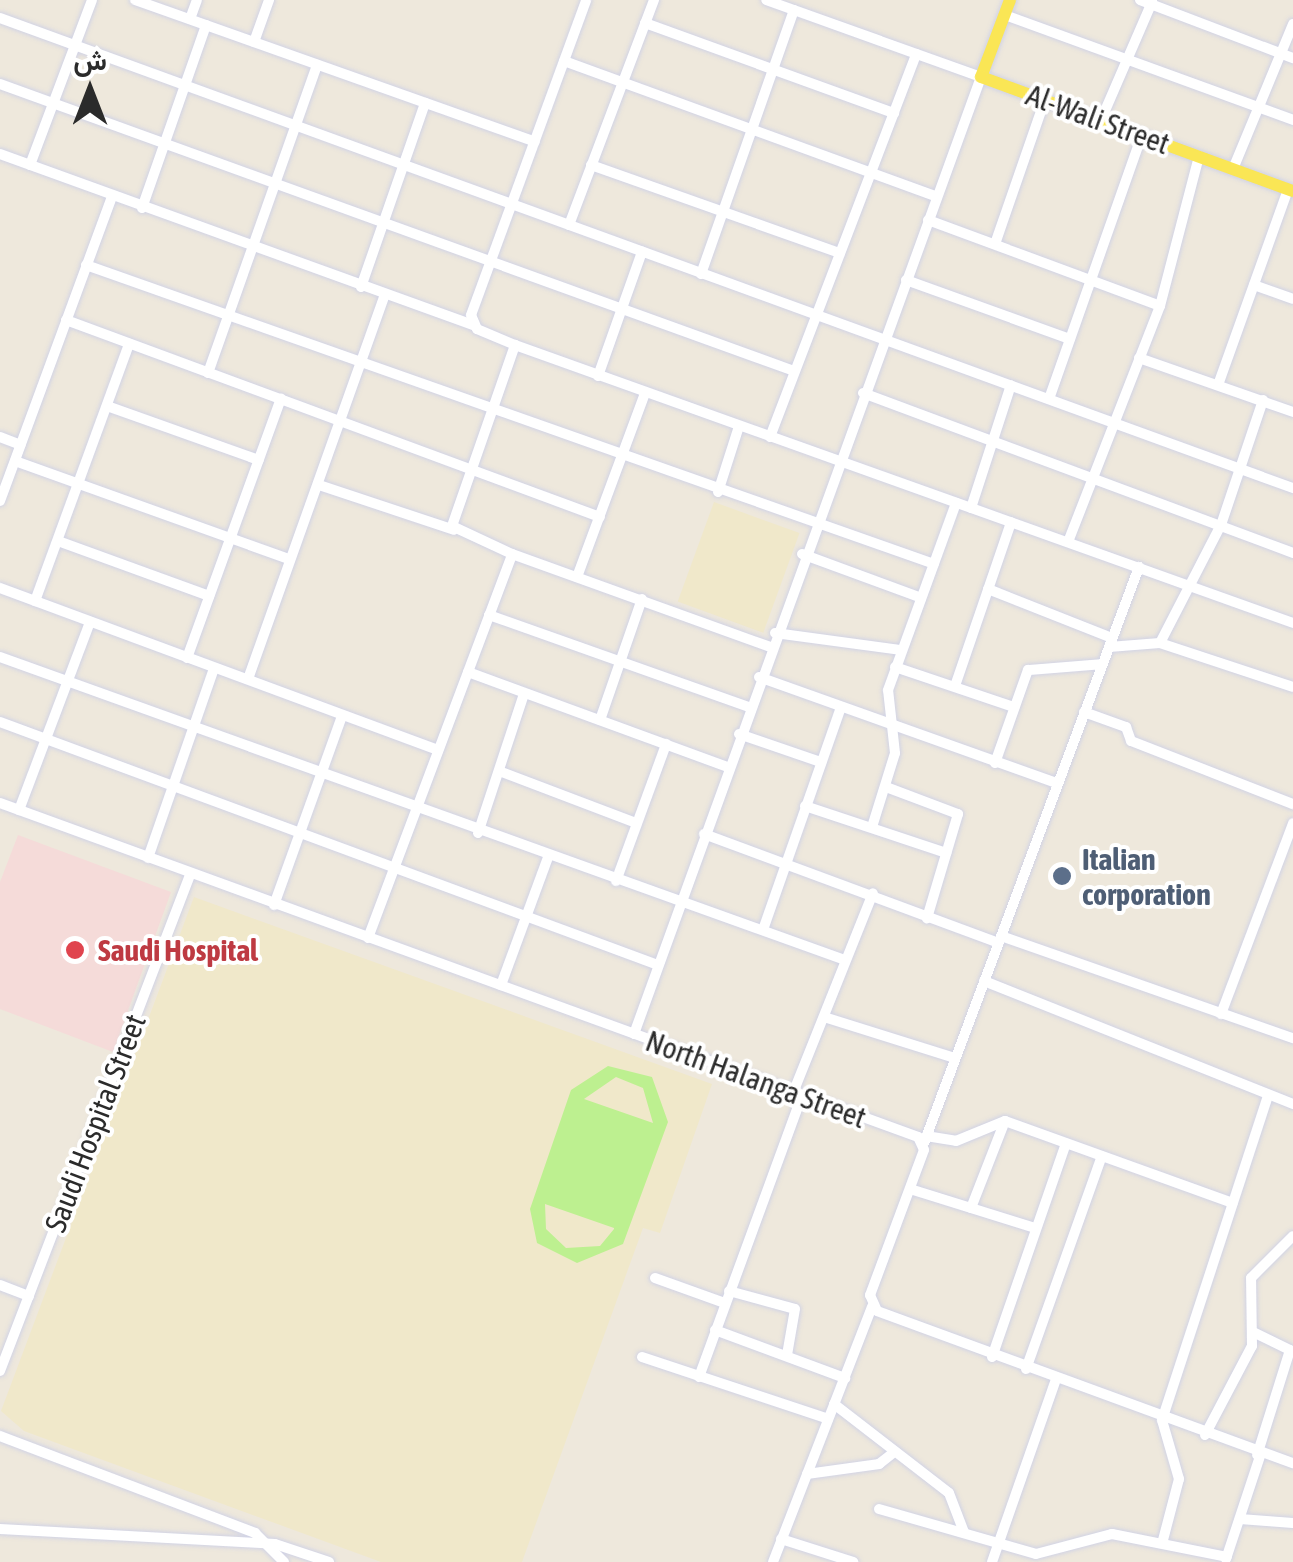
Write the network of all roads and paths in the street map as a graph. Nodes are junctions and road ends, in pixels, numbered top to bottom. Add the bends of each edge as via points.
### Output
1 (92, 0) edge
2 (135, 0) edge
3 (196, 0) edge
4 (269, 0) edge
5 (586, 0) edge
6 (654, 0) edge
7 (766, 0) edge
8 (1010, 0) edge
9 (1148, 1) edge
10 (794, 10) junction
11 (1004, 16) junction
12 (0, 18) edge
13 (190, 19) junction
14 (645, 24) junction
15 (1293, 24) edge
16 (206, 25) junction
17 (254, 42) junction
18 (74, 46) junction
19 (916, 54) junction
20 (1124, 55) junction
21 (1287, 56) edge
22 (564, 60) junction
23 (317, 65) junction
24 (773, 70) junction
25 (980, 77) junction
26 (623, 82) junction
27 (0, 84) edge
28 (185, 86) junction
29 (1045, 100) junction
30 (54, 102) junction
31 (425, 103) junction
32 (1259, 108) junction
33 (894, 114) junction
34 (1101, 120) junction
35 (1293, 120) edge
36 (296, 126) junction
37 (752, 129) junction
38 (1142, 135) junction
39 (166, 142) junction
40 (535, 142) junction
41 (0, 154) edge
42 (1199, 156) junction
43 (30, 164) junction
44 (403, 165) junction
45 (592, 165) junction
46 (1233, 169) junction
47 (873, 173) junction
48 (275, 183) junction
49 (1290, 190) edge
50 (112, 197) junction
51 (936, 197) junction
52 (512, 205) junction
53 (142, 208) junction
54 (723, 212) junction
55 (928, 220) junction
56 (383, 222) junction
57 (569, 226) junction
58 (995, 244) junction
59 (252, 248) junction
60 (642, 252) junction
61 (840, 253) junction
62 (492, 261) junction
63 (86, 265) junction
64 (701, 274) junction
65 (906, 280) junction
66 (1090, 280) junction
67 (1254, 284) junction
68 (361, 286) junction
69 (385, 295) junction
70 (1293, 299) edge
71 (1160, 306) junction
72 (622, 308) junction
73 (815, 314) junction
74 (228, 316) junction
75 (66, 320) junction
76 (473, 326) junction
77 (1070, 339) junction
78 (884, 340) junction
79 (129, 344) junction
80 (515, 345) junction
81 (1139, 358) junction
82 (361, 364) junction
83 (794, 371) junction
84 (208, 372) junction
85 (598, 376) junction
86 (1218, 385) junction
87 (1011, 386) junction
88 (645, 393) junction
89 (863, 393) junction
90 (1049, 399) junction
91 (281, 400) junction
92 (1263, 400) junction
93 (107, 406) junction
94 (493, 411) junction
95 (1293, 412) edge
96 (1111, 421) junction
97 (341, 422) junction
98 (739, 426) junction
99 (0, 437) edge
100 (770, 437) junction
101 (992, 443) junction
102 (20, 444) junction
103 (622, 458) junction
104 (15, 460) junction
105 (259, 460) junction
106 (838, 461) junction
107 (1240, 467) junction
108 (473, 470) junction
109 (1091, 478) junction
110 (79, 484) junction
111 (319, 484) junction
112 (1293, 488) edge
113 (718, 492) junction
114 (0, 501) edge
115 (956, 503) junction
116 (970, 508) junction
117 (600, 516) junction
118 (1011, 522) junction
119 (1221, 525) junction
120 (812, 526) junction
121 (454, 530) junction
122 (230, 540) junction
123 (58, 541) junction
124 (1068, 542) junction
125 (1293, 553) edge
126 (512, 554) junction
127 (802, 554) junction
128 (288, 559) junction
129 (934, 564) junction
130 (1139, 567) junction
131 (577, 578) junction
132 (0, 588) edge
133 (1194, 588) junction
134 (988, 589) junction
135 (210, 596) junction
136 (919, 598) junction
137 (642, 599) junction
138 (35, 601) junction
139 (489, 614) junction
140 (90, 622) junction
141 (1293, 623) edge
142 (775, 633) junction
143 (1111, 643) junction
144 (1160, 643) junction
145 (770, 648) junction
146 (900, 650) junction
147 (0, 657) edge
148 (187, 658) junction
149 (620, 661) junction
150 (1102, 664) junction
151 (895, 667) junction
152 (214, 668) junction
153 (468, 672) junction
154 (759, 677) junction
155 (248, 679) junction
156 (67, 683) junction
157 (955, 686) junction
158 (1293, 687) edge
159 (524, 694) junction
160 (749, 707) junction
161 (1014, 707) junction
162 (841, 708) junction
163 (1084, 712) junction
164 (342, 716) junction
165 (600, 720) junction
166 (0, 722) edge
167 (888, 725) junction
168 (192, 729) junction
169 (740, 734) junction
170 (46, 740) junction
171 (666, 744) junction
172 (438, 750) junction
173 (822, 762) junction
174 (995, 763) junction
175 (728, 767) junction
176 (499, 772) junction
177 (320, 776) junction
178 (1056, 783) junction
179 (886, 787) junction
180 (168, 789) junction
181 (0, 803) edge
182 (1293, 804) edge
183 (805, 806) junction
184 (19, 810) junction
185 (416, 813) junction
186 (636, 823) junction
187 (1293, 823) edge
188 (872, 828) junction
189 (300, 832) junction
190 (478, 832) junction
191 (704, 834) junction
192 (946, 853) junction
193 (548, 857) junction
194 (148, 858) junction
195 (786, 861) junction
196 (395, 868) junction
197 (190, 875) junction
198 (616, 880) junction
199 (873, 893) junction
200 (682, 901) junction
201 (274, 904) junction
202 (528, 916) junction
203 (927, 918) junction
204 (764, 928) junction
205 (368, 938) junction
206 (1000, 940) junction
207 (845, 960) junction
208 (658, 965) junction
209 (984, 980) junction
210 (501, 985) junction
211 (1221, 1014) junction
212 (824, 1016) junction
213 (634, 1034) junction
214 (1293, 1038) edge
215 (956, 1058) junction
216 (798, 1095) junction
217 (1266, 1099) junction
218 (1293, 1104) edge
219 (1005, 1121) junction
220 (925, 1140) junction
221 (1066, 1143) junction
222 (1102, 1156) junction
223 (910, 1189) junction
224 (1233, 1203) junction
225 (971, 1208) junction
226 (1035, 1228) junction
227 (1293, 1236) edge
228 (655, 1278) dead end
229 (0, 1284) edge
230 (28, 1296) junction
231 (727, 1297) junction
232 (872, 1307) junction
233 (715, 1330) junction
234 (1253, 1332) junction
235 (787, 1355) junction
236 (642, 1357) dead end
237 (992, 1357) junction
238 (1026, 1369) junction
239 (0, 1371) edge
240 (700, 1377) junction
241 (844, 1378) junction
242 (1056, 1379) junction
243 (834, 1404) junction
244 (828, 1420) junction
245 (1162, 1420) junction
246 (1205, 1435) junction
247 (0, 1436) edge
248 (893, 1453) junction
249 (1258, 1455) junction
250 (1293, 1463) edge
251 (807, 1474) junction
252 (879, 1509) dead end
253 (1240, 1519) junction
254 (1293, 1522) edge
255 (0, 1529) edge
256 (964, 1532) junction
257 (782, 1539) junction
258 (1163, 1540) junction
259 (274, 1544) junction
260 (997, 1547) junction
261 (1226, 1560) edge
262 (284, 1562) edge
263 (329, 1562) edge
264 (773, 1562) edge
265 (853, 1562) edge
266 (992, 1562) edge

1 - 18 street
2 - 13 street
3 - 13 street
4 - 17 street
5 - 22 street
6 - 14 street
7 - 10 street
8 - 11 main road
9 - 20 street
9 - 21 street
10 - 19 street
10 - 24 street
11 - 20 street
11 - 25 main road
12 - 18 street
13 - 16 street
14 - 24 street
14 - 26 street
15 - 21 street
16 - 17 street
16 - 28 street
17 - 23 street
18 - 28 street
18 - 30 street
19 - 25 street
19 - 33 street
20 - 32 street
20 - 34 street
21 - 32 street
22 - 26 street
22 - 40 street
23 - 31 street
23 - 36 street
24 - 33 street
24 - 37 street
25 - 29 main road, Al-Wali Street
25 - 51 street
26 - 37 street
26 - 45 street
27 - 30 street
28 - 36 street
28 - 39 street
29 - 34 main road, Al-Wali Street
29 - 58 street
30 - 39 street
30 - 43 street
31 - 40 street
31 - 44 street
32 - 35 street
32 - 46 street
33 - 47 street
34 - 38 main road, Al-Wali Street
36 - 44 street
36 - 48 street
37 - 47 street
37 - 54 street
38 - 42 main road, Al-Wali Street
38 - 66 street
39 - 48 street
39 - 53 street
40 - 52 street
41 - 43 street
42 - 46 main road, Al-Wali Street
42 - 71 street
43 - 50 street
44 - 52 street
44 - 56 street
45 - 54 street
45 - 57 street
46 - 49 main road, Al-Wali Street
47 - 51 street
47 - 61 street
48 - 56 street
48 - 59 street
49 - 67 street
50 - 53 street
50 - 63 street
51 - 55 street
52 - 57 street
52 - 62 street
53 - 59 street
54 - 61 street
54 - 64 street
55 - 58 street
55 - 65 street
56 - 62 street
56 - 68 street
57 - 60 street
58 - 66 street
59 - 68 street
59 - 74 street
60 - 64 street
60 - 72 street
61 - 73 street
62 - 72 street
62 - 76 street
63 - 74 street
63 - 75 street
64 - 73 street
65 - 77 street
65 - 78 street
66 - 71 street
66 - 77 street
67 - 70 street
67 - 86 street
68 - 69 street
69 - 76 street
69 - 82 street
71 - 81 street
72 - 83 street
72 - 85 street
73 - 78 street
73 - 83 street
74 - 82 street
74 - 84 street
75 - 79 street
75 - 102 street
76 - 80 street
77 - 90 street
78 - 87 street
78 - 89 street
79 - 84 street
79 - 93 street
80 - 85 street
80 - 94 street
81 - 86 street
81 - 96 street
82 - 94 street
82 - 97 street
83 - 100 street
84 - 91 street
85 - 88 street
86 - 92 street
87 - 90 street
87 - 101 street
88 - 98 street
88 - 103 street
89 - 101 street
89 - 106 street
90 - 96 street
91 - 97 street
91 - 105 street
92 - 95 street
92 - 107 street
93 - 105 street
93 - 110 street
94 - 103 street
94 - 108 street
96 - 107 street
96 - 109 street
97 - 108 street
97 - 111 street
98 - 100 street
98 - 113 street
99 - 102 street
100 - 106 street
101 - 109 street
101 - 116 street
102 - 104 street
103 - 113 street
103 - 117 street
104 - 110 street
104 - 114 street
105 - 122 street
106 - 115 street
106 - 120 street
107 - 112 street
107 - 119 street
108 - 117 street
108 - 121 street
109 - 119 street
109 - 124 street
110 - 122 street
110 - 123 street
111 - 121 street
111 - 128 street
113 - 120 street
115 - 116 street
115 - 129 street
116 - 118 street
117 - 131 street
118 - 124 street
118 - 134 street
119 - 125 street
119 - 133 street
120 - 127 street
120 - 129 street
121 - 126 street
122 - 128 street
122 - 135 street
123 - 135 street
123 - 138 street
124 - 130 street
126 - 131 street
126 - 139 street
127 - 136 street
127 - 142 street
128 - 155 street
129 - 136 street
130 - 133 street
130 - 143 street
131 - 137 street
132 - 138 street
133 - 141 street
133 - 144 street
134 - 143 street
134 - 157 street
135 - 148 street
136 - 146 street
137 - 145 street
137 - 149 street
138 - 140 street
139 - 149 street
139 - 153 street
140 - 148 street
140 - 156 street
142 - 145 street
142 - 146 street
143 - 144 street
143 - 150 street
144 - 158 street
145 - 154 street
146 - 151 street
147 - 156 street
148 - 152 street
149 - 160 street
149 - 165 street
150 - 161 street via 1028,670
150 - 163 street
151 - 157 street
151 - 167 street
152 - 155 street
152 - 168 street
153 - 159 street
153 - 172 street
154 - 160 street
154 - 162 street
155 - 164 street
156 - 168 street
156 - 170 street
157 - 161 street
159 - 165 street
159 - 176 street
160 - 169 street
161 - 174 street
162 - 167 street
162 - 173 street
163 - 178 street
163 - 182 street via 1126,727 1131,741
164 - 172 street
164 - 177 street
165 - 171 street
166 - 170 street
167 - 174 street
167 - 179 street via 896,753
168 - 177 street
168 - 180 street
169 - 173 street
169 - 175 street
170 - 180 street
170 - 184 street
171 - 175 street
171 - 186 street
172 - 185 street
173 - 183 street
174 - 178 street
175 - 191 street
176 - 186 street
176 - 190 street
177 - 185 street
177 - 189 street
178 - 206 street
179 - 188 street
179 - 192 street via 956,811
180 - 189 street
180 - 194 street
181 - 184 street, North Halanga Street
183 - 188 street
183 - 195 street
184 - 194 street, North Halanga Street
185 - 190 street
185 - 196 street
186 - 198 street
187 - 211 street
188 - 192 street
189 - 196 street
189 - 201 street
190 - 193 street
191 - 195 street
191 - 200 street
192 - 203 street
193 - 198 street
193 - 202 street
194 - 197 street, North Halanga Street
195 - 199 street
195 - 204 street
196 - 202 street
196 - 205 street
197 - 201 street, North Halanga Street
197 - 230 street, Saudi Hospital Street
198 - 200 street
199 - 203 street
199 - 207 street
200 - 204 street
200 - 208 street
201 - 205 street, North Halanga Street
202 - 208 street
202 - 210 street
203 - 206 street
204 - 207 street
205 - 210 street, North Halanga Street
206 - 209 street
206 - 211 street
207 - 212 street
208 - 213 street
209 - 215 street
209 - 217 street
210 - 213 street, North Halanga Street
211 - 214 street
212 - 215 street
212 - 216 street
213 - 216 street, North Halanga Street
215 - 220 street
216 - 220 street, North Halanga Street
216 - 231 street
217 - 218 street
217 - 224 street
219 - 220 street via 956,1141
219 - 221 street
219 - 225 street
220 - 223 street
221 - 222 street
221 - 226 street
222 - 224 street
222 - 238 street
223 - 225 street
223 - 232 street
224 - 245 street
225 - 226 street
226 - 237 street
227 - 234 street via 1250,1278
228 - 231 street
229 - 230 street
230 - 239 street, Saudi Hospital Street
231 - 233 street
231 - 235 street via 796,1308
232 - 237 street
232 - 241 street
233 - 235 street
233 - 240 street
234 - 246 street via 1248,1358
234 - 249 street via 1290,1350
235 - 241 street
236 - 240 street
237 - 238 street
238 - 242 street
240 - 244 street
241 - 243 street
242 - 245 street
242 - 260 street
243 - 244 street
243 - 248 street
244 - 251 street
245 - 246 street
245 - 258 street via 1179,1479
246 - 249 street
247 - 259 street
248 - 251 street via 879,1464
248 - 256 street via 949,1493
249 - 250 street
249 - 253 street
251 - 257 street
252 - 256 street
253 - 254 street
253 - 261 street
255 - 259 street
256 - 260 street
257 - 264 street
257 - 265 street
258 - 260 street via 1088,1535 1036,1554
258 - 261 street
259 - 262 street
259 - 263 street
260 - 266 street

